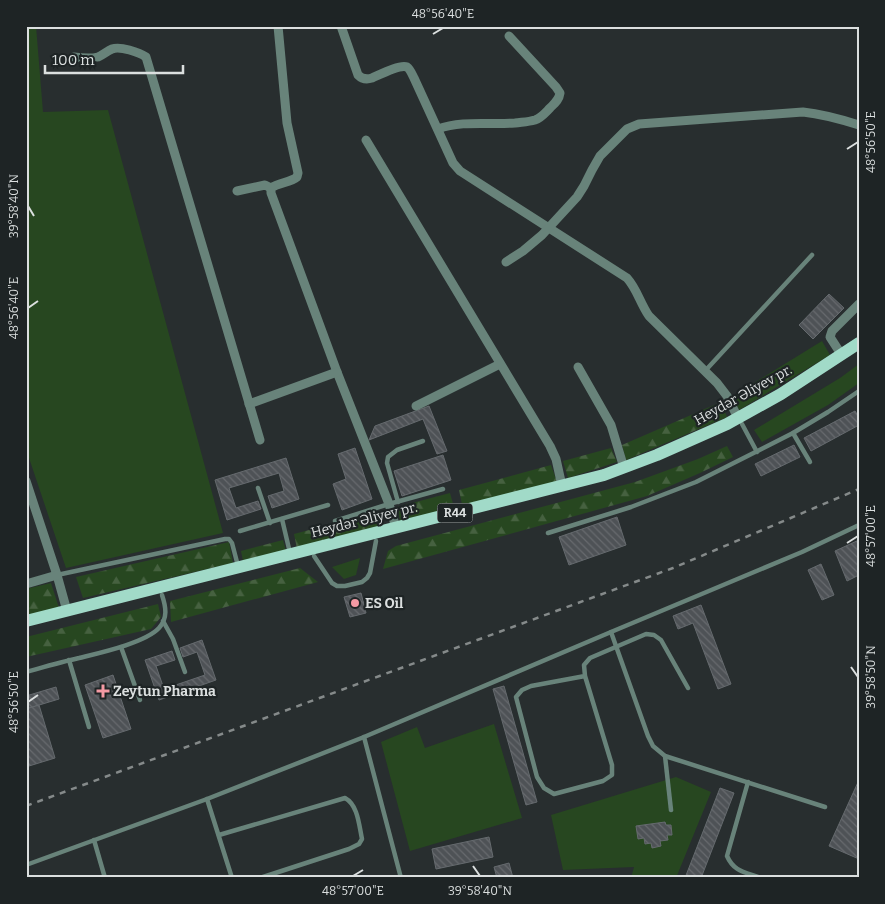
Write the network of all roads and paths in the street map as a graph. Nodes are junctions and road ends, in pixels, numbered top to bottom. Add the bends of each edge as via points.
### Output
1 (278, 26) edge
2 (342, 26) edge
3 (509, 36) dead end
4 (74, 56) dead end
5 (859, 125) edge
6 (438, 130) junction
7 (366, 140) dead end
8 (271, 188) junction
9 (237, 191) dead end
10 (549, 227) junction
11 (812, 255) dead end
12 (506, 262) dead end
13 (859, 304) edge
14 (859, 342) edge
15 (859, 352) edge
16 (841, 354) junction
17 (500, 364) junction
18 (578, 367) dead end
19 (704, 371) junction
20 (337, 372) junction
21 (859, 392) edge
22 (249, 404) junction
23 (416, 406) dead end
24 (740, 421) junction
25 (793, 432) junction
26 (260, 440) dead end
27 (423, 441) dead end
28 (757, 452) junction
29 (810, 462) dead end
30 (624, 468) junction
31 (26, 481) edge
32 (562, 486) junction
33 (258, 488) dead end
34 (444, 489) dead end
35 (398, 502) junction
36 (388, 504) junction
37 (328, 505) dead end
38 (282, 519) junction
39 (335, 521) dead end
40 (270, 523) junction
41 (859, 525) edge
42 (396, 528) junction
43 (240, 531) dead end
44 (548, 533) dead end
45 (376, 541) junction
46 (290, 554) junction
47 (314, 556) junction
48 (239, 568) junction
49 (57, 575) junction
50 (26, 584) edge
51 (162, 595) junction
52 (68, 611) junction
53 (26, 621) edge
54 (163, 621) junction
55 (26, 630) edge
56 (611, 632) junction
57 (121, 647) junction
58 (616, 647) junction
59 (69, 660) junction
60 (26, 672) edge
61 (185, 672) dead end
62 (585, 676) junction
63 (688, 688) dead end
64 (140, 700) dead end
65 (89, 728) dead end
66 (364, 737) junction
67 (665, 756) junction
68 (748, 782) junction
69 (207, 799) junction
70 (825, 807) dead end
71 (671, 810) dead end
72 (219, 835) junction
73 (94, 840) junction
74 (26, 865) edge
75 (105, 878) edge
76 (232, 878) edge
77 (260, 878) edge
78 (401, 878) edge
79 (761, 878) edge

1 - 8 street via 287,123 298,177
2 - 6 street via 358,75 367,80 400,66 407,68
3 - 6 street via 556,87 559,99 536,120 458,124
4 - 22 street via 94,58 117,48 146,56
5 - 10 street via 803,112 639,124 627,129 600,156 577,197
6 - 10 street via 460,171
7 - 17 street
8 - 9 street via 265,185
8 - 20 street
10 - 12 street
10 - 19 street via 627,278 649,316
11 - 19 lane
13 - 16 street via 832,331 830,337
14 - 16 main road, Heydər Əliyev pr. / R44
15 - 24 main road, Heydər Əliyev pr. / R44 via 785,400
16 - 24 main road, Heydər Əliyev pr. / R44
17 - 23 street
17 - 32 street via 550,446
18 - 30 street via 611,425
19 - 24 street via 727,396
20 - 22 street
20 - 36 street
21 - 25 lane
22 - 26 street
24 - 28 lane
24 - 30 main road, Heydər Əliyev pr. / R44
24 - 45 main road, Heydər Əliyev pr. / R44 via 729,431 607,482
25 - 28 lane
25 - 29 lane
27 - 35 lane via 397,450 388,457
28 - 44 lane via 696,482
30 - 32 main road, Heydər Əliyev pr. / R44
31 - 49 street
32 - 42 main road, Heydər Əliyev pr. / R44
33 - 40 lane
34 - 35 lane
35 - 36 lane
36 - 39 lane
36 - 42 street
37 - 38 lane
38 - 40 lane
38 - 46 lane
40 - 43 lane
41 - 56 lane
42 - 46 main road, Heydər Əliyev pr. / R44
45 - 47 main road, Heydər Əliyev pr. / R44
45 - 47 lane via 370,573 362,582 337,586
46 - 48 main road, Heydər Əliyev pr. / R44
47 - 51 main road, Heydər Əliyev pr. / R44
48 - 49 lane via 232,543 225,539
48 - 52 main road, Heydər Əliyev pr. / R44
49 - 50 street
49 - 52 street
51 - 54 lane via 166,612
51 - 55 main road, Heydər Əliyev pr. / R44
52 - 53 main road, Heydər Əliyev pr. / R44
54 - 57 lane via 148,636
54 - 61 lane
56 - 58 lane
56 - 66 lane
57 - 59 lane
57 - 64 lane
58 - 62 lane via 590,658 584,665
58 - 63 lane via 646,634 654,635 662,640
58 - 67 lane via 648,736 653,746
59 - 60 lane
59 - 65 lane
62 - 62 lane via 612,765 612,775 554,794 544,788 537,777 516,697 531,686
66 - 69 lane
66 - 78 lane
67 - 68 lane
67 - 71 lane
68 - 70 lane
68 - 79 lane via 727,856 736,869
69 - 72 lane
69 - 73 lane
72 - 76 lane
72 - 77 lane via 345,798 350,800 362,839 359,844
73 - 74 lane
73 - 75 lane

